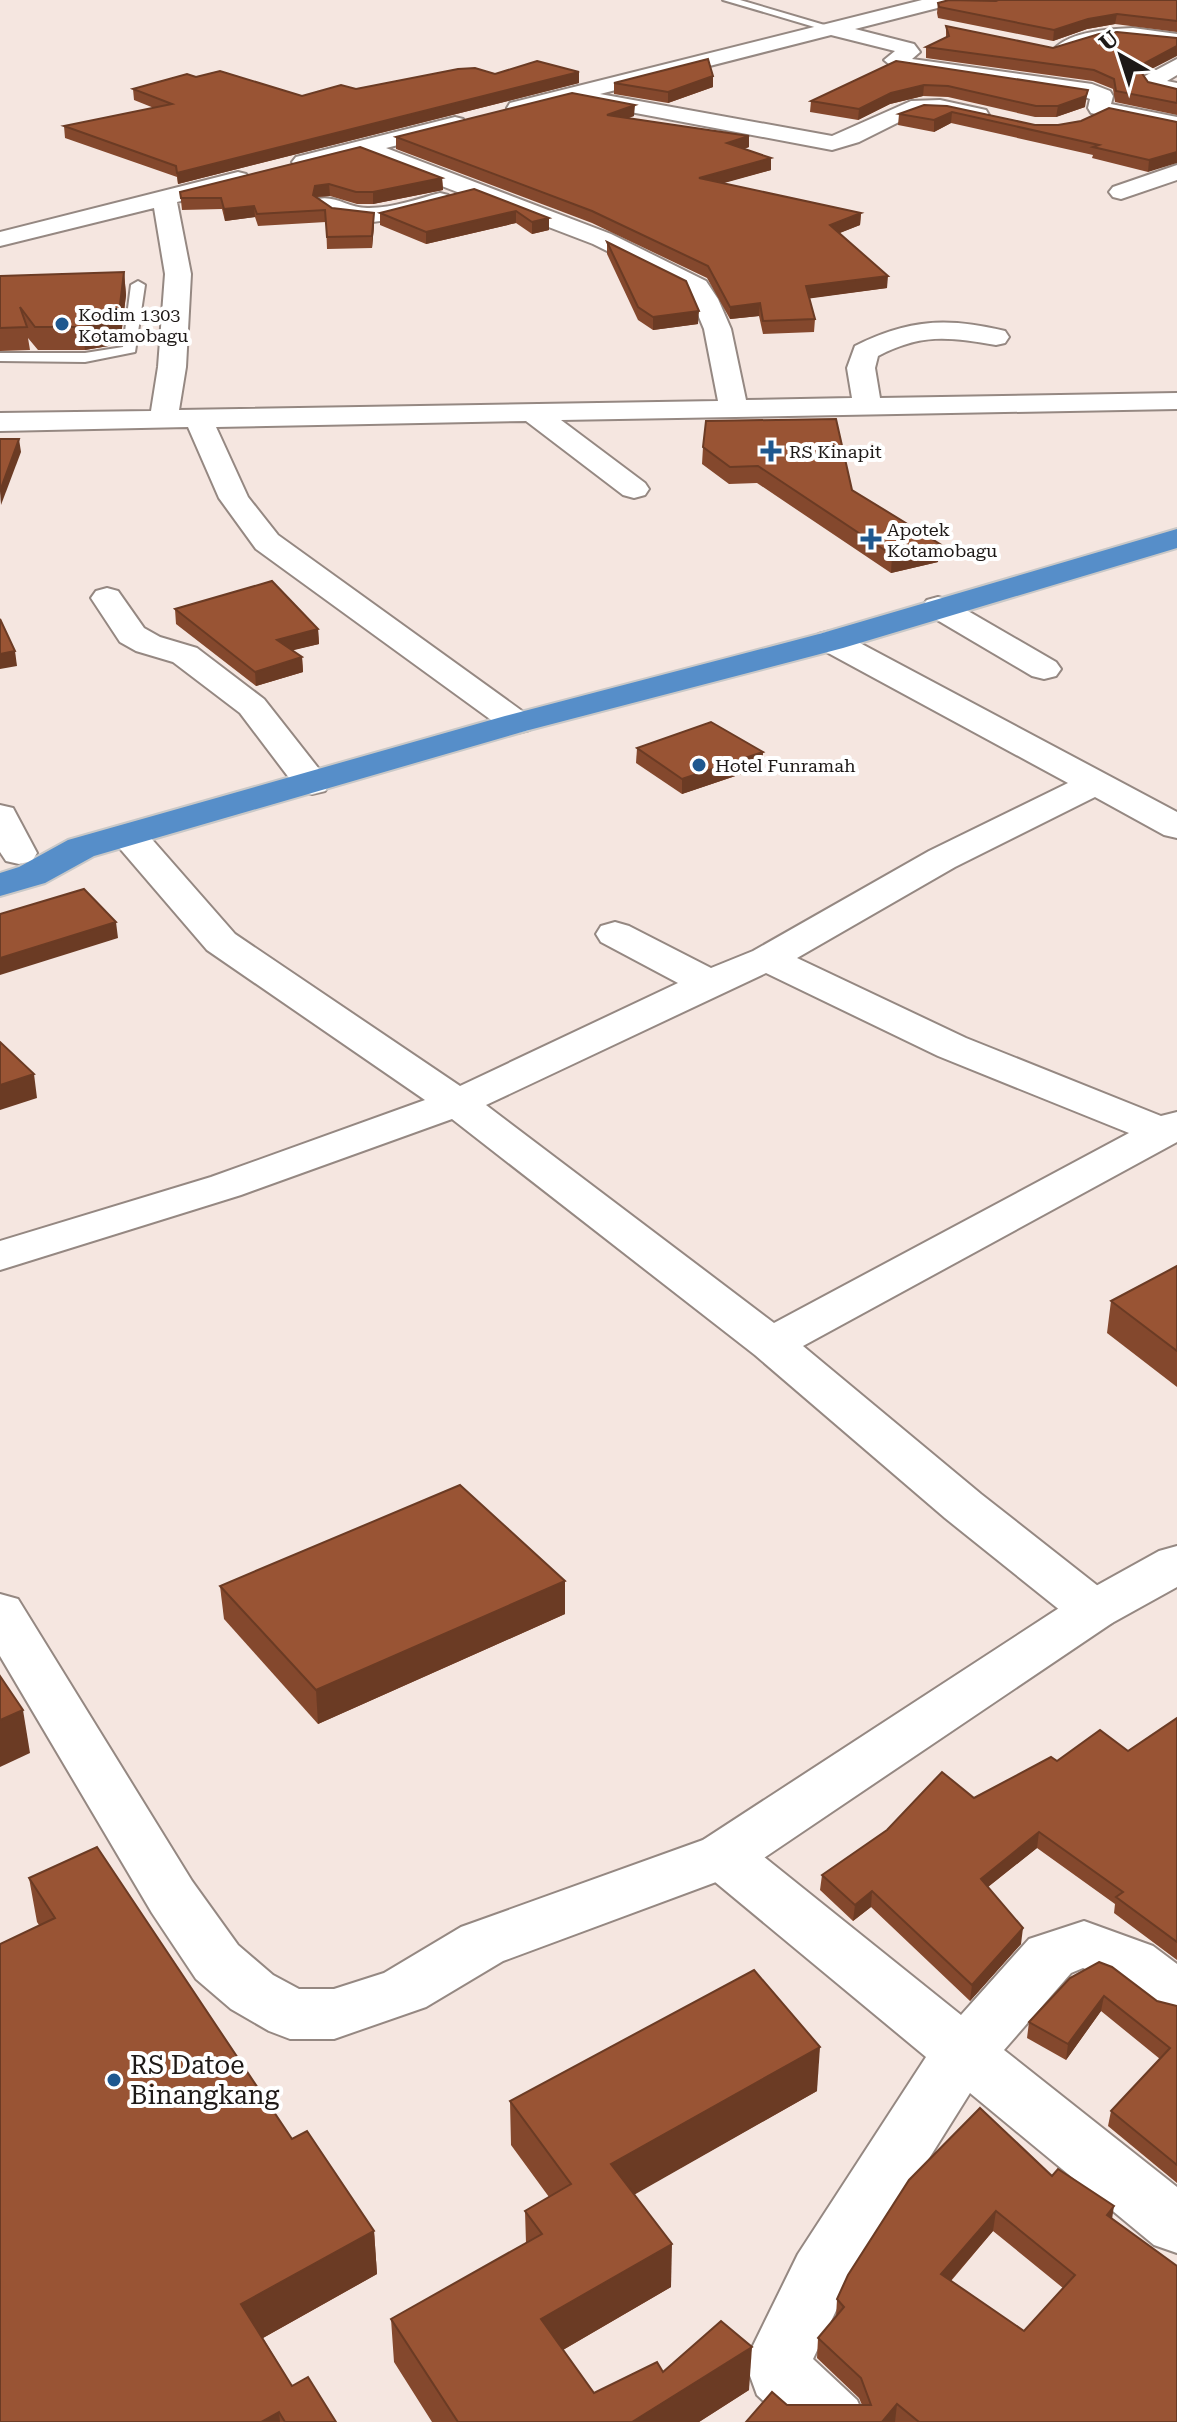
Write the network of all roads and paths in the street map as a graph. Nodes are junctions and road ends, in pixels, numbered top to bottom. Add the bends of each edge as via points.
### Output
1 (728, 0) edge
2 (946, 0) edge
3 (886, 16) junction
4 (931, 25) dead end
5 (832, 29) junction
6 (1177, 40) edge
7 (1040, 47) edge
8 (1177, 65) edge
9 (1177, 91) edge
10 (570, 95) junction
11 (1103, 110) junction
12 (501, 112) edge
13 (1136, 116) junction
14 (474, 119) edge
15 (1002, 121) edge
16 (1075, 124) edge
17 (1177, 124) edge
18 (362, 147) junction
19 (283, 167) edge
20 (1177, 172) edge
21 (253, 175) edge
22 (477, 190) junction
23 (1121, 192) dead end
24 (164, 198) junction
25 (327, 204) edge
26 (0, 239) edge
27 (151, 285) junction
28 (889, 311) dead end
29 (910, 330) junction
30 (996, 337) dead end
31 (0, 357) edge
32 (1177, 401) edge
33 (868, 407) junction
34 (734, 409) junction
35 (533, 413) junction
36 (0, 416) edge
37 (164, 418) junction
38 (198, 418) junction
39 (634, 489) dead end
40 (1172, 544) edge
41 (107, 598) dead end
42 (938, 607) junction
43 (831, 641) junction
44 (1044, 669) dead end
45 (517, 723) junction
46 (312, 783) junction
47 (1095, 783) junction
48 (0, 816) edge
49 (1177, 827) edge
50 (129, 836) junction
51 (81, 848) junction
52 (9, 853) edge
53 (0, 885) edge
54 (615, 934) dead end
55 (767, 959) junction
56 (709, 983) junction
57 (457, 1103) junction
58 (1170, 1129) edge
59 (0, 1256) edge
60 (771, 1344) junction
61 (1177, 1564) edge
62 (1094, 1610) junction
63 (0, 1612) edge
64 (723, 1856) junction
65 (1177, 1997) edge
66 (964, 2053) junction
67 (1177, 2225) edge
68 (833, 2422) edge

1 - 5 lane
2 - 3 street
3 - 4 street
3 - 5 street
5 - 10 street
5 - 11 street via 907,48 909,52 895,60 903,64 1094,91 1102,96 1097,107
6 - 7 street via 1130,33 1096,36 1062,50
8 - 9 street via 1153,81
9 - 13 street
10 - 12 street
10 - 15 street via 832,143 913,107 939,107
11 - 13 street
11 - 16 street
13 - 17 street
14 - 18 street
18 - 19 street
18 - 22 street
20 - 23 street
21 - 24 street
22 - 25 street via 365,216 338,212
22 - 34 street via 602,239 697,286 716,325
24 - 26 street
24 - 27 street
27 - 31 lane via 130,349 120,354
27 - 37 street via 172,367
28 - 29 street via 889,318
29 - 30 street
29 - 33 street via 861,359
32 - 33 street
33 - 34 street
34 - 35 street
35 - 38 street
35 - 39 street
36 - 37 street
37 - 38 street
38 - 45 street via 234,498 267,542
40 - 42 highway
41 - 46 street via 132,635 185,655 252,706
42 - 43 highway
42 - 44 street
43 - 45 highway
43 - 47 street
45 - 46 highway
46 - 50 highway
47 - 49 street
47 - 55 street via 942,859
48 - 52 street
50 - 51 highway
50 - 57 street via 221,942
51 - 52 highway
51 - 53 highway via 32,875
54 - 56 street
55 - 56 street
55 - 58 street via 952,1047
56 - 57 street
57 - 59 street via 226,1186
57 - 60 street
58 - 60 street
60 - 62 street
61 - 62 street
62 - 64 street
63 - 64 street via 217,1962 252,1992 290,2014 334,2014 405,1990 482,1944
64 - 66 street
65 - 66 street via 1132,1963 1084,1944 1065,1948 1050,1956
66 - 67 street
66 - 68 street via 821,2274 778,2362 781,2373

